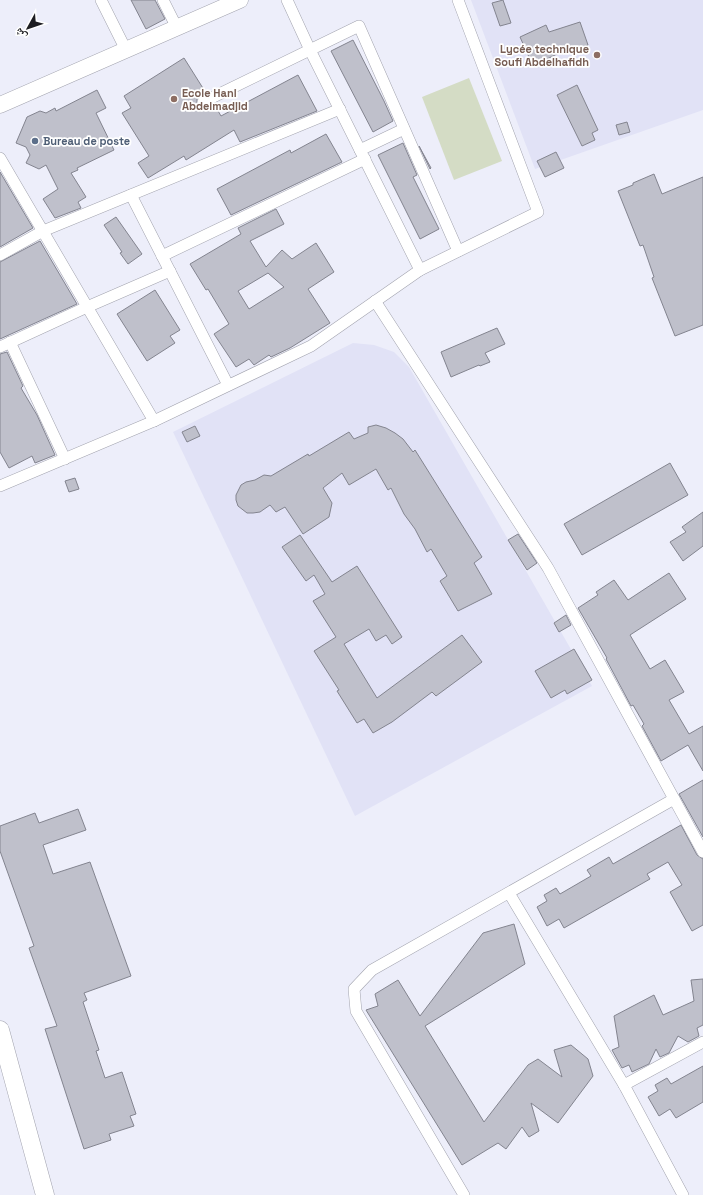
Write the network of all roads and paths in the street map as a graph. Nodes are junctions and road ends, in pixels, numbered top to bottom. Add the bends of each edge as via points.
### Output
1 (101, 0) edge
2 (164, 0) edge
3 (240, 0) edge
4 (287, 0) edge
5 (458, 0) edge
6 (177, 28) junction
7 (126, 50) junction
8 (310, 50) junction
9 (203, 102) dead end
10 (0, 105) edge
11 (340, 109) junction
12 (404, 129) junction
13 (362, 154) junction
14 (0, 158) edge
15 (131, 195) junction
16 (43, 231) junction
17 (458, 252) junction
18 (0, 255) edge
19 (162, 256) junction
20 (420, 270) junction
21 (170, 271) junction
22 (375, 301) junction
23 (87, 307) junction
24 (10, 342) junction
25 (0, 347) edge
26 (228, 385) junction
27 (154, 421) junction
28 (65, 458) junction
29 (0, 486) edge
30 (674, 799) junction
31 (703, 852) edge
32 (509, 893) junction
33 (0, 1030) edge
34 (703, 1042) edge
35 (624, 1085) junction
36 (45, 1195) edge
37 (464, 1195) edge
38 (682, 1195) edge

1 - 7 street
2 - 6 street
3 - 6 street
4 - 8 street
5 - 17 street via 538,212
6 - 7 street
7 - 10 street
8 - 9 street
8 - 11 street
8 - 12 street via 359,26
11 - 13 street
11 - 15 street
12 - 13 street
12 - 17 street
13 - 19 street
13 - 20 street
14 - 16 street
15 - 16 street
15 - 19 street
16 - 18 street
16 - 23 street
17 - 20 street
19 - 21 street
20 - 22 street
21 - 23 street
21 - 26 street
22 - 26 street via 311,346
22 - 30 street via 548,568
23 - 24 street
23 - 27 street
24 - 25 street
24 - 28 street
26 - 27 street
27 - 28 street
28 - 29 street
30 - 31 street
30 - 32 street
32 - 35 street
32 - 37 street via 372,970 354,989 356,1010
33 - 36 main road
34 - 35 street
35 - 38 street

